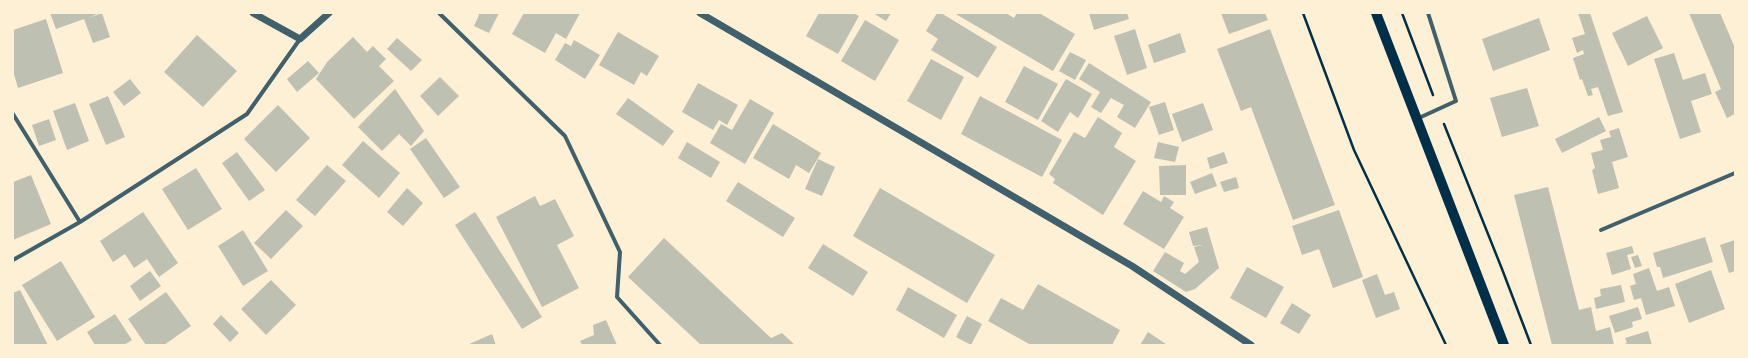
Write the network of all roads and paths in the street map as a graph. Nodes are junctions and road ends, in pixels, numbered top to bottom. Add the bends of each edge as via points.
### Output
1 (253, 13) edge
2 (329, 13) edge
3 (439, 13) edge
4 (700, 13) edge
5 (1303, 13) edge
6 (1376, 13) edge
7 (1402, 13) edge
8 (1428, 13) edge
9 (300, 39) junction
10 (1438, 108) junction
11 (13, 114) edge
12 (1421, 117) dead end
13 (1735, 174) edge
14 (80, 222) junction
15 (1601, 230) dead end
16 (13, 260) edge
17 (660, 345) edge
18 (1251, 345) edge
19 (1446, 345) edge
20 (1504, 345) edge
21 (1531, 345) edge

1 - 9 street
2 - 9 street
3 - 17 street via 565,136 620,252 616,297
4 - 18 street via 1126,262
5 - 19 path via 1354,150
6 - 20 main road
7 - 10 path
8 - 10 street via 1456,101
9 - 14 street via 247,114
10 - 12 street
10 - 21 path
11 - 14 street
13 - 15 street
14 - 16 street

